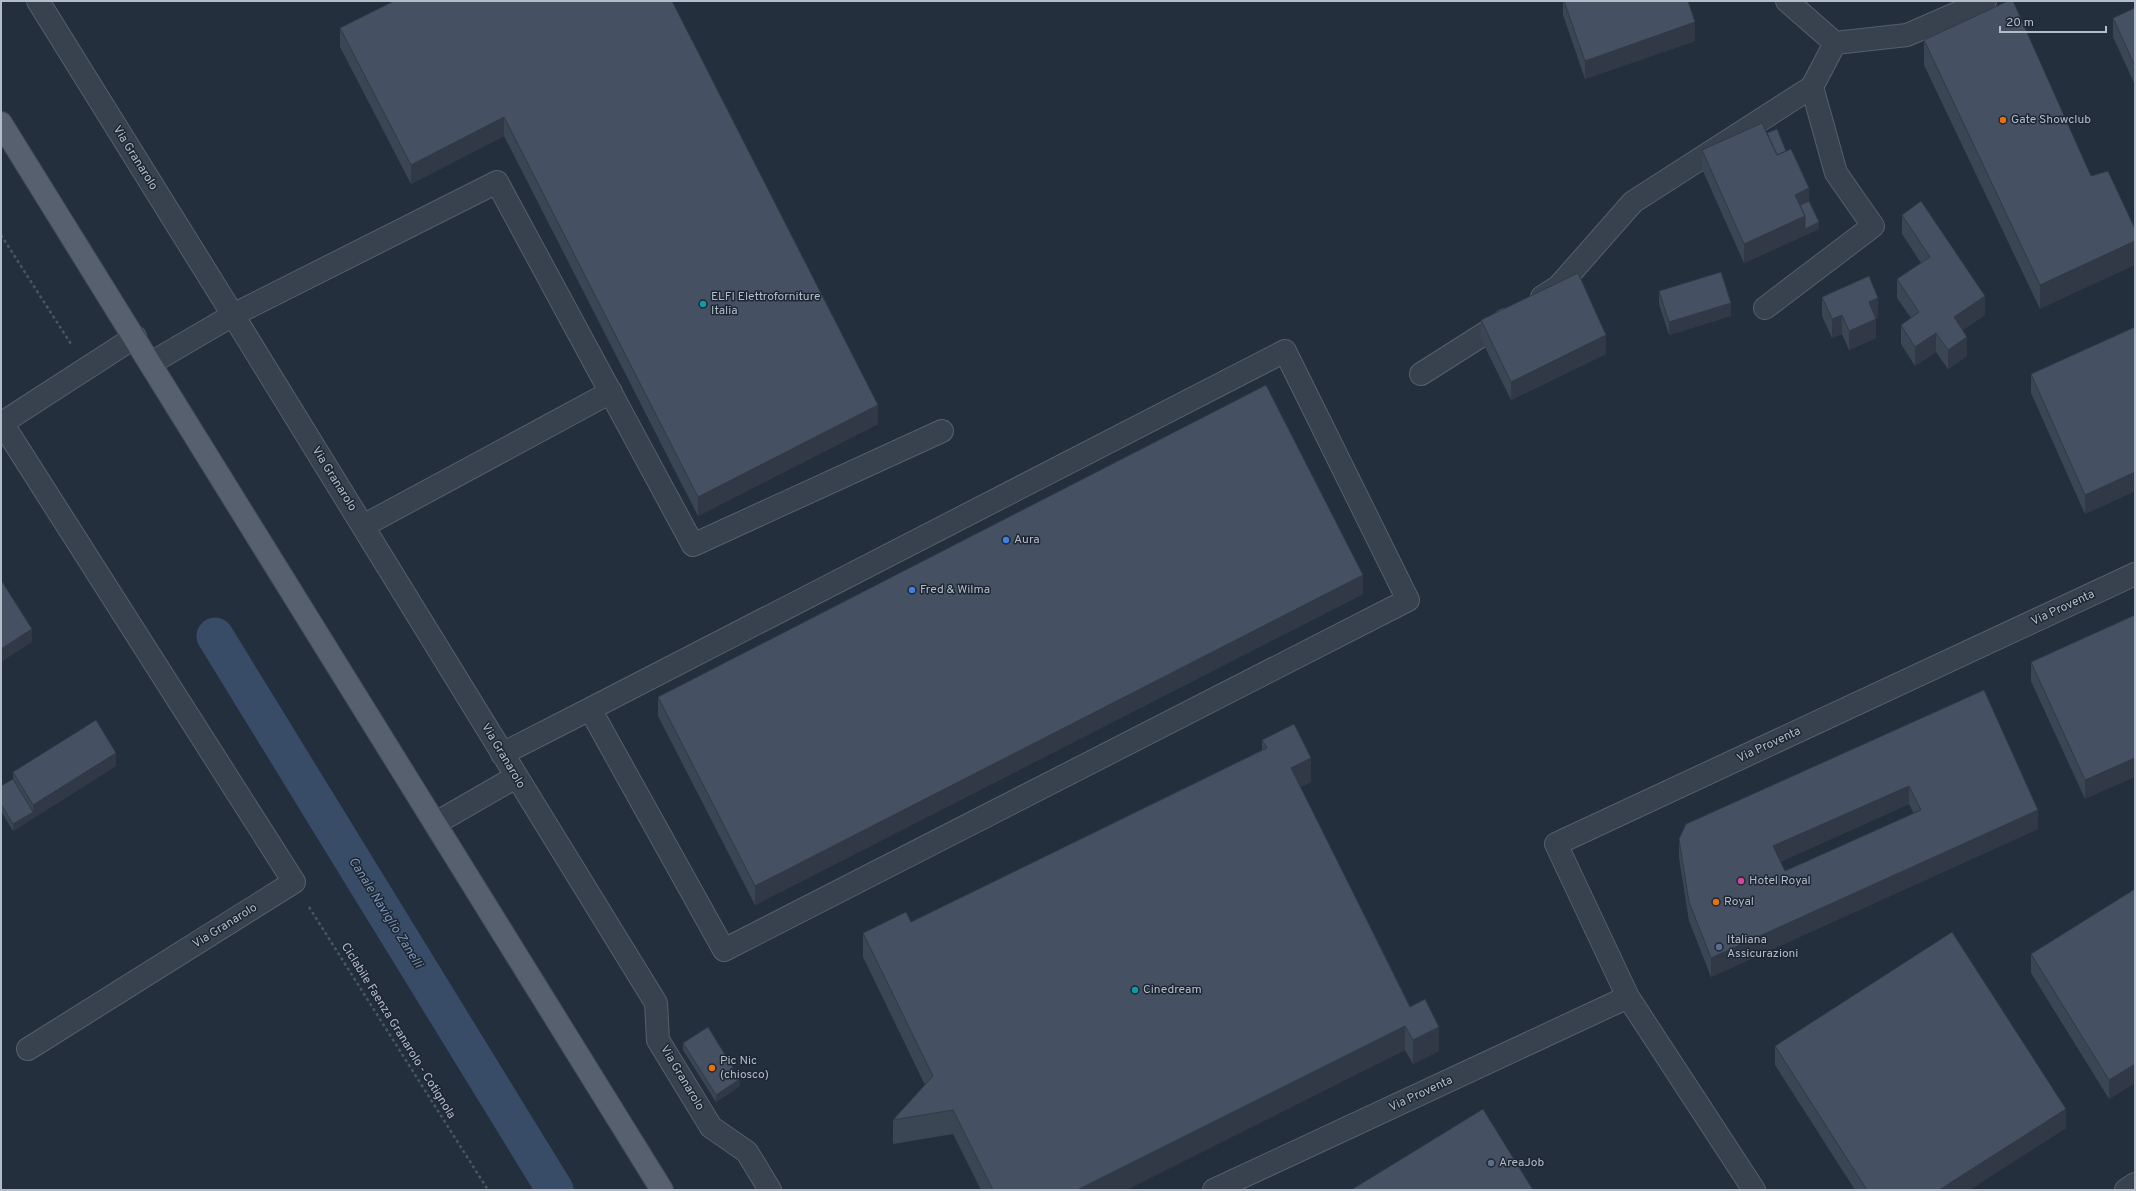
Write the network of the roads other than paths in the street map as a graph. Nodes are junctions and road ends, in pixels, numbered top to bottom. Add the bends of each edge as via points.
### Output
1 (38, 1) edge
2 (1787, 1) edge
3 (1985, 1) edge
4 (1835, 43) junction
5 (1812, 87) junction
6 (1, 123) edge
7 (1766, 308) dead end
8 (233, 315) junction
9 (135, 337) junction
10 (151, 363) junction
11 (1421, 374) dead end
12 (611, 392) junction
13 (942, 431) dead end
14 (363, 526) junction
15 (2135, 574) edge
16 (590, 709) junction
17 (502, 754) junction
18 (516, 776) junction
19 (436, 823) junction
20 (1628, 997) junction
21 (28, 1049) dead end
22 (2135, 1184) edge
23 (662, 1190) edge
24 (770, 1190) edge
25 (1214, 1190) edge
26 (1754, 1190) edge
27 (2126, 1190) edge

1 - 8 street, Via Granarolo
2 - 4 street
3 - 4 street via 1907,35
4 - 5 street
5 - 7 street via 1836,173 1873,226
5 - 11 street via 1633,202 1559,286
6 - 9 main road
8 - 10 street
8 - 12 street via 497,182
8 - 14 street, Via Granarolo
9 - 10 main road
9 - 21 street, Via Granarolo via 2,423 294,882
10 - 19 main road
12 - 13 street via 693,545
12 - 14 street
14 - 17 street, Via Granarolo
15 - 20 street, Via Proventa via 1556,844
16 - 16 street via 1285,351 1408,600 724,950
16 - 17 street
17 - 18 street, Via Granarolo
18 - 19 street
18 - 24 street, Via Granarolo via 656,1003 658,1040 711,1127 747,1152
19 - 23 main road
20 - 25 street, Via Proventa
20 - 26 street, Via Proventa
22 - 27 street

